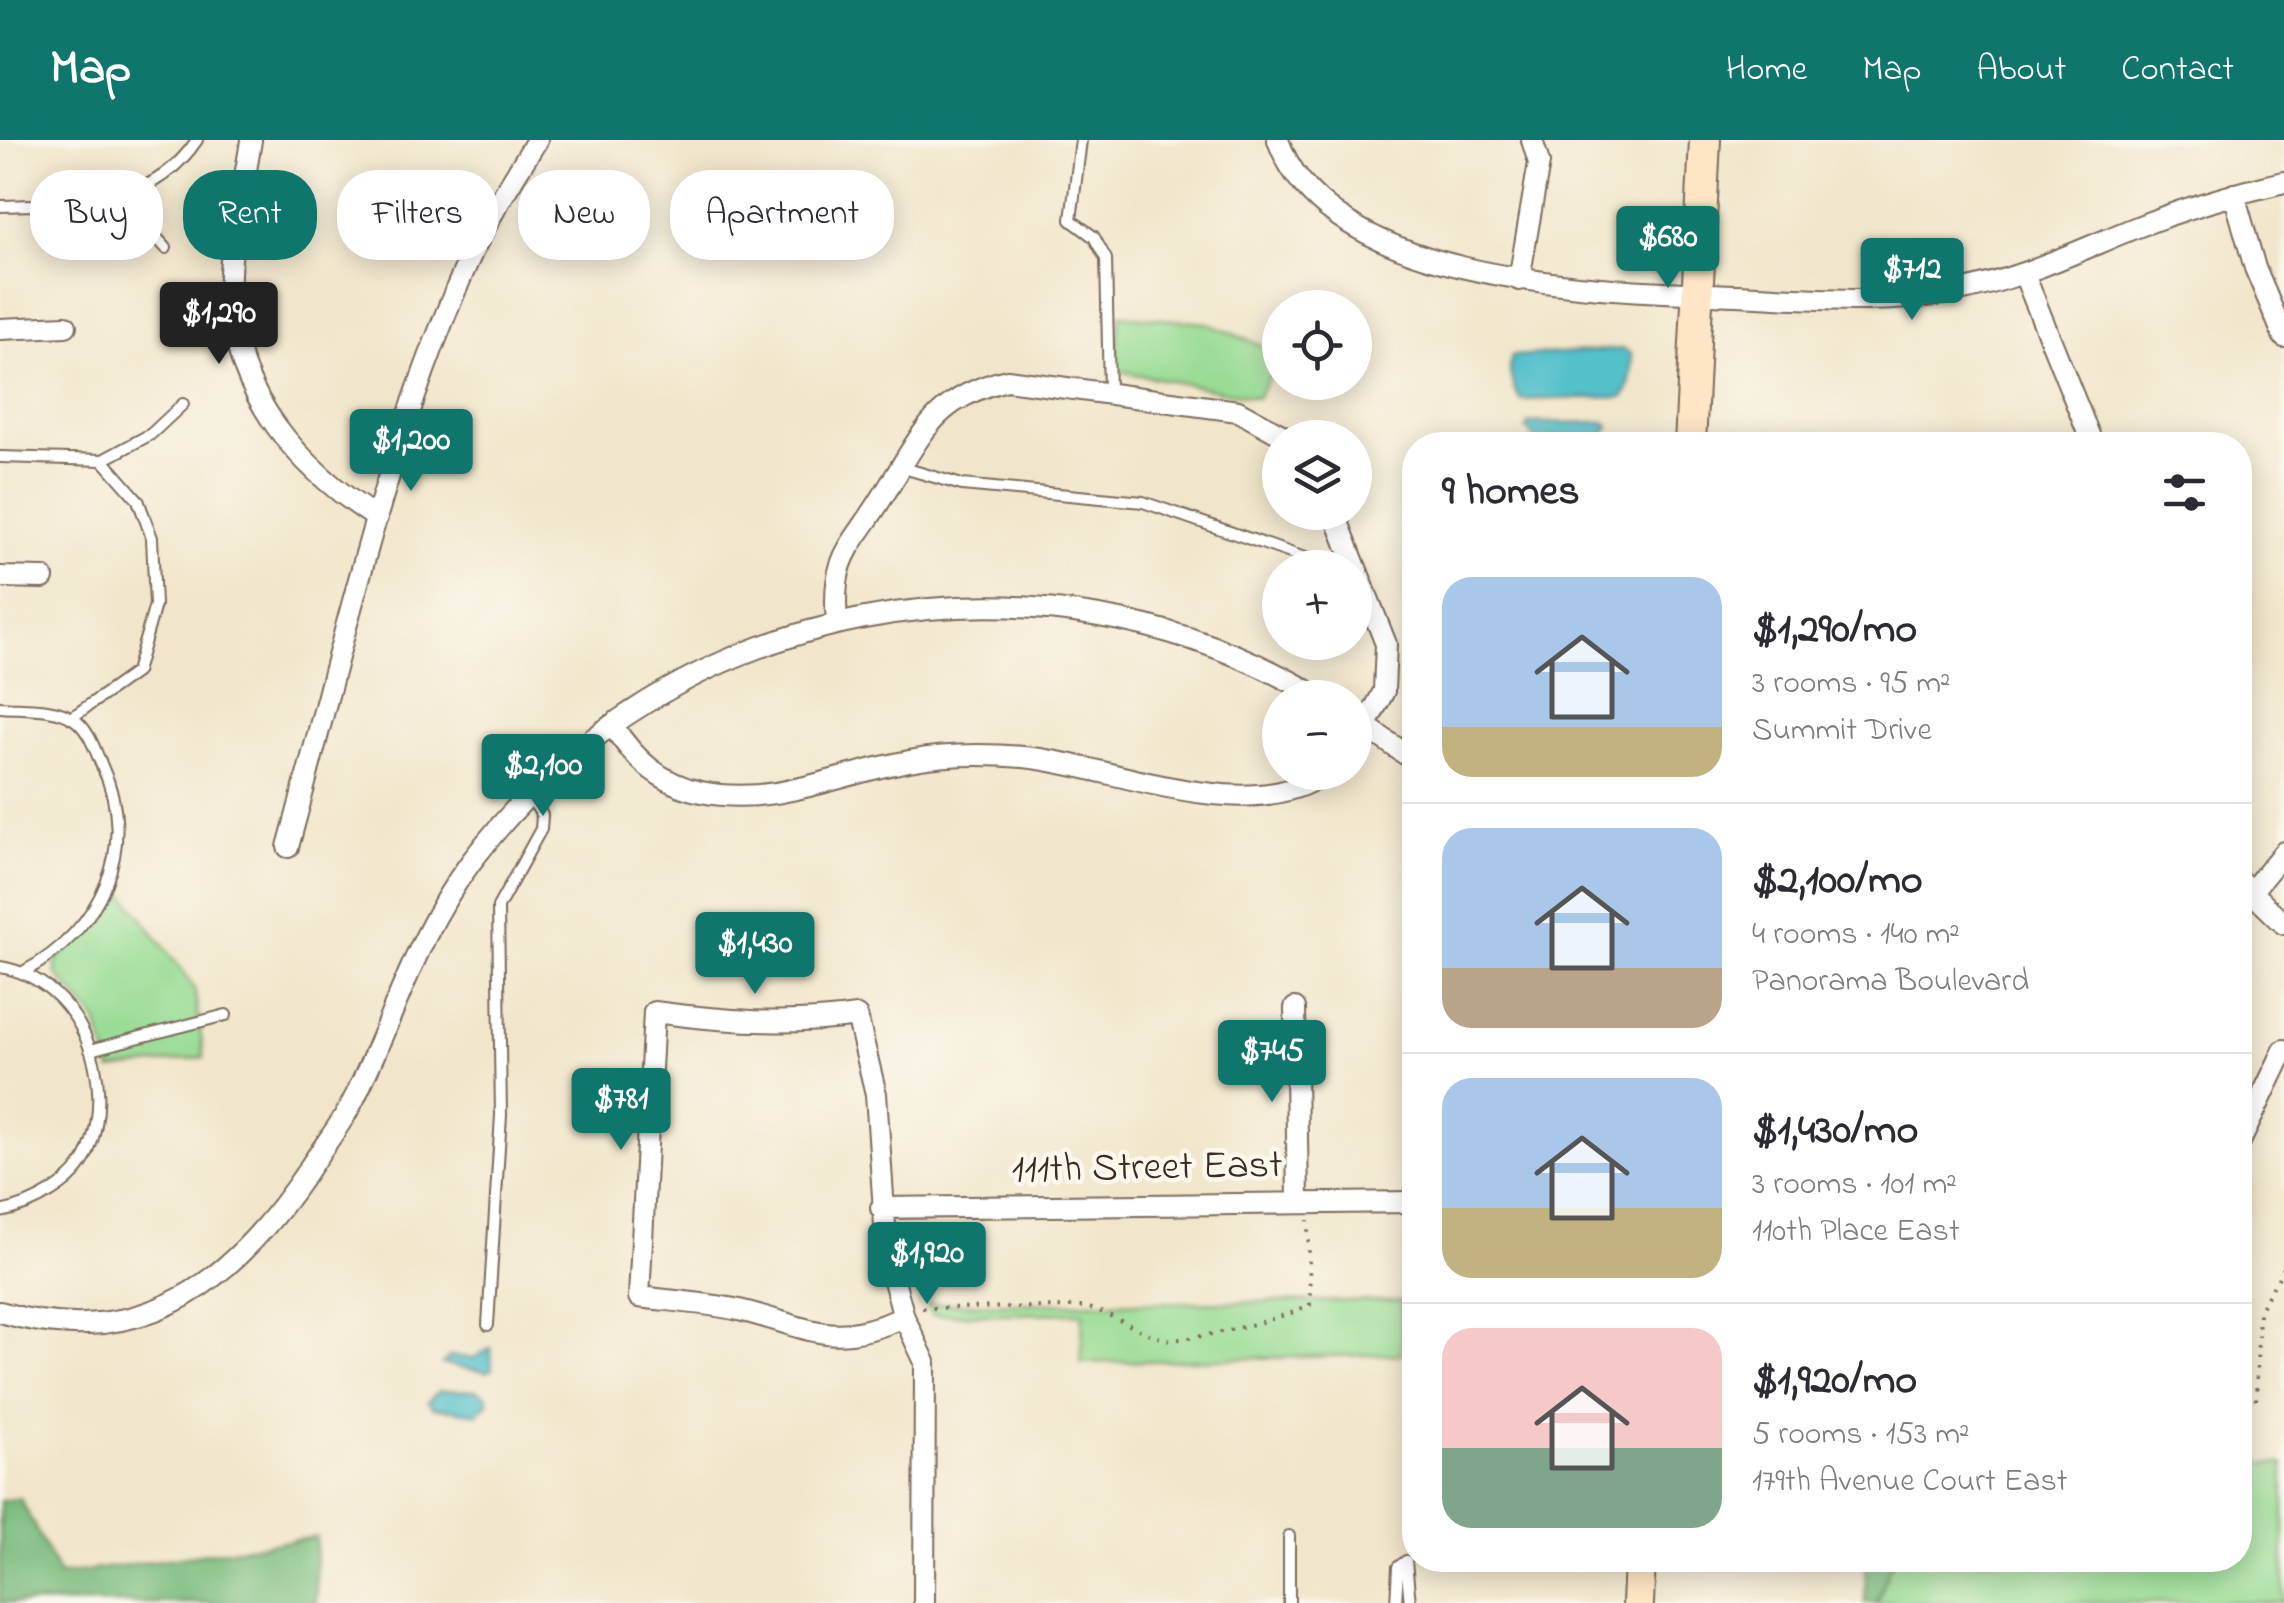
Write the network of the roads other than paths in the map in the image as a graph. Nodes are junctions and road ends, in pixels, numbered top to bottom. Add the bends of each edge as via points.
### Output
1 (196, 140) edge
2 (250, 140) edge
3 (537, 140) edge
4 (1081, 140) edge
5 (1278, 140) edge
6 (1532, 140) edge
7 (1705, 140) edge
8 (163, 176) edge
9 (2284, 182) edge
10 (2234, 194) junction
11 (30, 205) edge
12 (0, 206) edge
13 (163, 245) edge
14 (166, 248) dead end
15 (2024, 274) junction
16 (1519, 280) junction
17 (1698, 294) junction
18 (66, 326) dead end
19 (0, 329) edge
20 (2284, 337) edge
21 (1109, 392) junction
22 (183, 404) dead end
23 (1262, 424) edge
24 (1691, 432) edge
25 (2088, 432) edge
26 (0, 458) edge
27 (103, 460) junction
28 (899, 467) junction
29 (377, 518) junction
30 (1282, 550) edge
31 (0, 577) edge
32 (42, 578) dead end
33 (1372, 609) edge
34 (837, 622) junction
35 (1284, 680) edge
36 (0, 707) edge
37 (1372, 710) edge
38 (71, 718) junction
39 (613, 726) junction
40 (1372, 737) edge
41 (1402, 754) edge
42 (1286, 790) edge
43 (530, 797) junction
44 (288, 848) dead end
45 (2284, 852) edge
46 (2252, 880) edge
47 (2252, 893) edge
48 (2284, 924) edge
49 (0, 967) edge
50 (25, 971) junction
51 (1296, 1008) dead end
52 (226, 1016) dead end
53 (90, 1050) junction
54 (2284, 1050) edge
55 (2252, 1117) edge
56 (1303, 1202) junction
57 (1402, 1202) edge
58 (881, 1208) junction
59 (0, 1212) edge
60 (0, 1312) edge
61 (903, 1313) junction
62 (488, 1325) dead end
63 (1289, 1536) dead end
64 (1402, 1564) edge
65 (1407, 1572) edge
66 (1639, 1572) edge
67 (924, 1603) edge
68 (1289, 1603) edge
69 (1396, 1603) edge
70 (1410, 1603) edge
71 (1638, 1603) edge

1 - 8 lane
2 - 29 street via 231,264 237,343 263,410 288,444 332,490
3 - 29 street via 467,263 428,358
4 - 21 lane via 1071,220 1094,237 1106,259
5 - 16 street via 1311,193 1359,230
6 - 16 street via 1540,163
7 - 17 street
9 - 10 street
10 - 15 street
10 - 20 street
11 - 12 lane
13 - 14 lane
15 - 17 street via 1909,299
15 - 25 street
16 - 17 street
17 - 24 street
18 - 19 street
21 - 23 street via 1238,411
21 - 28 street via 1008,380 979,387 934,416
22 - 27 lane via 151,434
26 - 27 lane
27 - 38 lane via 143,512 152,538 155,605 136,672
28 - 30 lane via 962,485 1143,502
28 - 34 street via 842,558 834,590
29 - 44 street
31 - 32 street
33 - 37 street via 1386,644 1384,692
34 - 35 street via 918,608 1062,610 1212,644
34 - 39 street via 696,674
36 - 38 lane
38 - 50 lane via 89,737 109,780 119,839 92,916 56,954
39 - 42 street via 654,773 723,796 784,795 940,756 1055,761 1200,794
39 - 43 street
40 - 41 street
43 - 60 street via 472,860 433,919 352,1103 239,1258 171,1305 141,1317 56,1325
43 - 62 lane via 542,815 541,829 498,907 502,1115
45 - 46 street
47 - 48 street
49 - 50 lane
50 - 53 lane via 76,1015
51 - 56 street
52 - 53 lane
53 - 59 lane via 96,1106 88,1154 65,1182
54 - 55 street
56 - 57 street, 111th Street East
56 - 58 street, 111th Street East
58 - 61 street
58 - 61 street via 876,1094 857,1016 727,1022 654,1012 639,1297 742,1311 833,1336 878,1328
61 - 67 street via 924,1362 928,1396
63 - 68 lane
64 - 69 lane
65 - 70 lane
66 - 71 street

